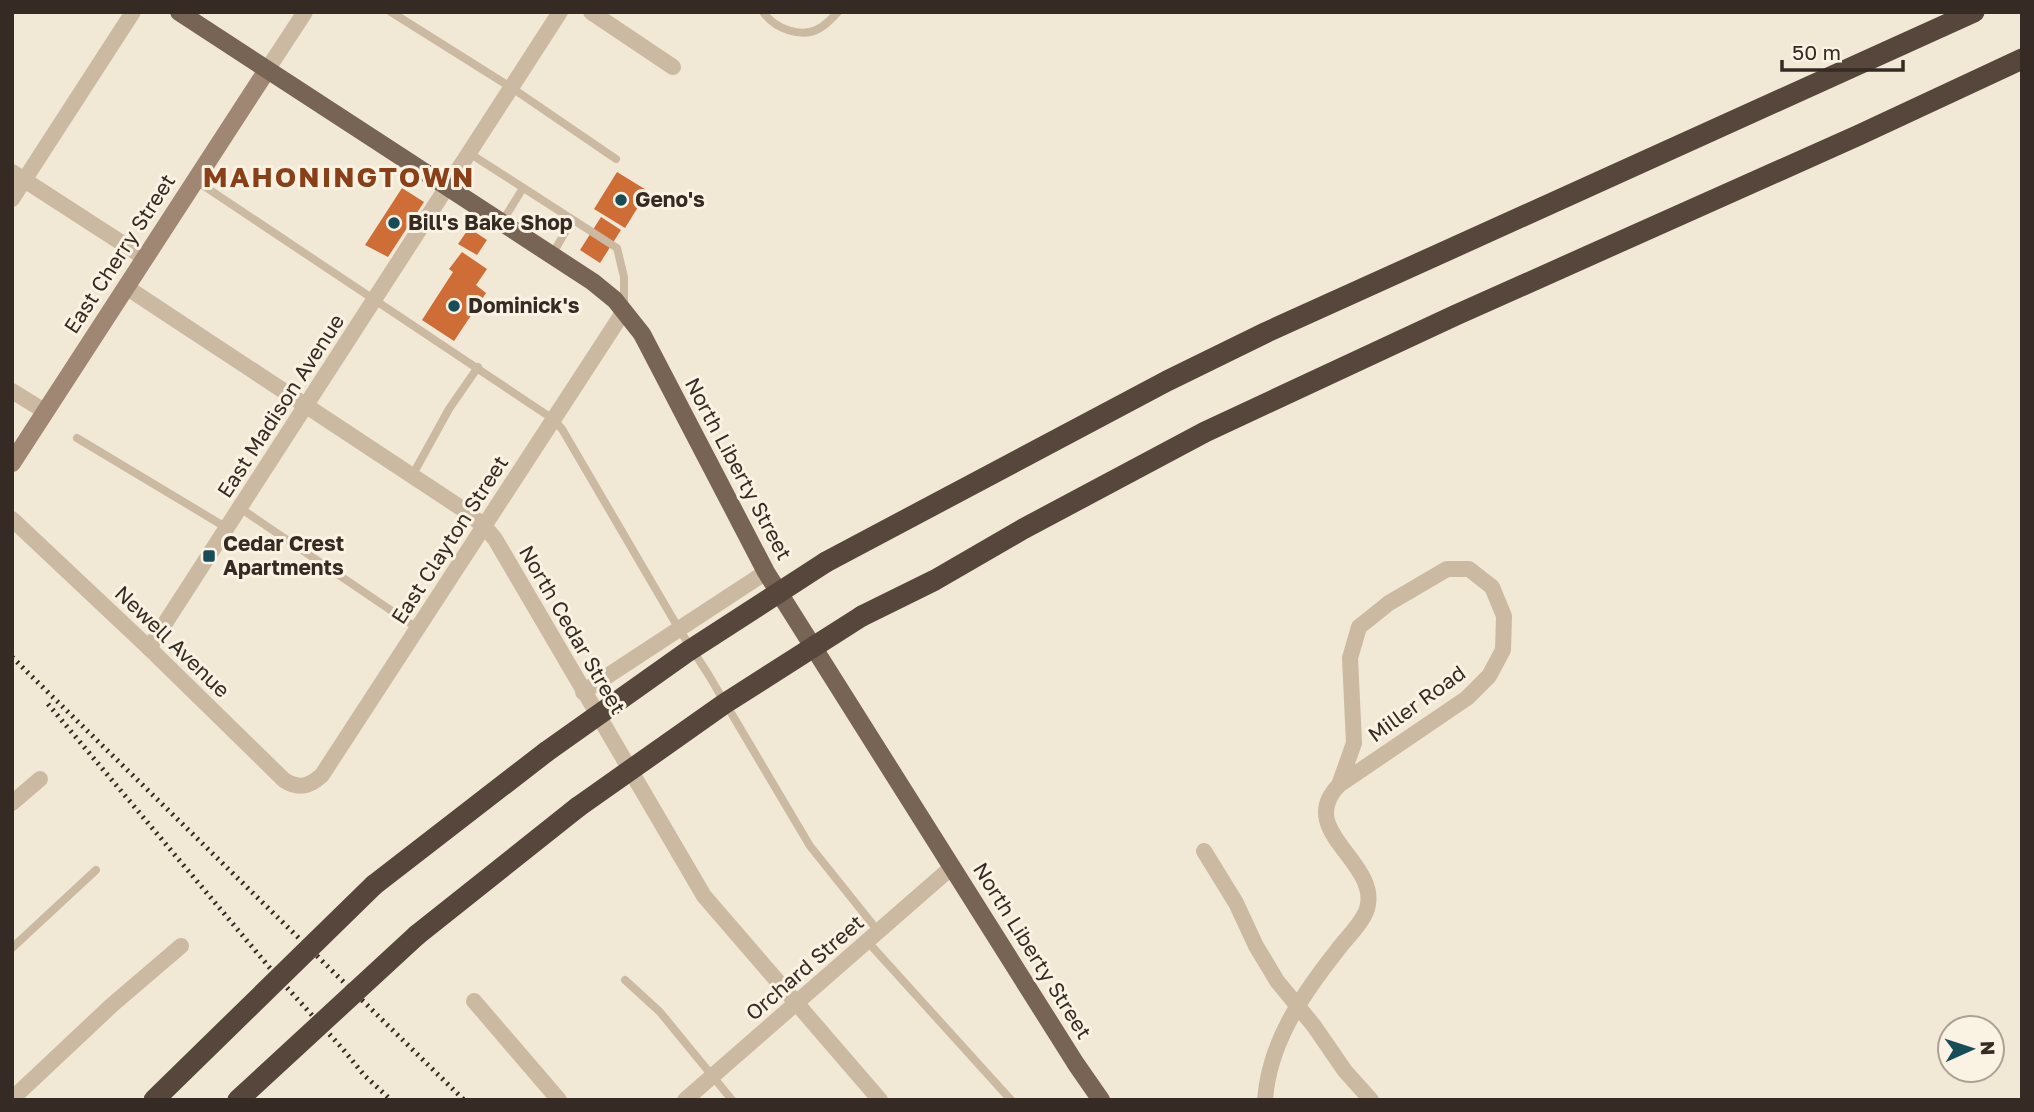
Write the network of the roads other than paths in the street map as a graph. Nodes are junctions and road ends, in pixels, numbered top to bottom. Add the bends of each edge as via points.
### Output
1 (132, 12) edge
2 (178, 12) edge
3 (306, 12) edge
4 (391, 12) edge
5 (560, 12) edge
6 (591, 12) edge
7 (763, 12) edge
8 (838, 12) edge
9 (1974, 12) edge
10 (2022, 59) edge
11 (673, 67) dead end
12 (267, 70) junction
13 (512, 88) junction
14 (469, 153) junction
15 (616, 159) dead end
16 (18, 176) edge
17 (195, 180) junction
18 (447, 187) junction
19 (523, 188) junction
20 (12, 199) edge
21 (572, 220) junction
22 (502, 222) junction
23 (552, 255) junction
24 (145, 258) junction
25 (126, 287) junction
26 (374, 301) junction
27 (624, 311) junction
28 (478, 367) junction
29 (12, 391) edge
30 (306, 406) junction
31 (46, 412) junction
32 (554, 419) junction
33 (76, 438) dead end
34 (12, 463) edge
35 (412, 476) junction
36 (240, 508) junction
37 (12, 519) edge
38 (484, 526) junction
39 (227, 528) junction
40 (766, 572) junction
41 (417, 628) junction
42 (679, 629) junction
43 (149, 648) junction
44 (583, 692) junction
45 (40, 779) dead end
46 (1339, 785) junction
47 (306, 786) joint
48 (12, 803) edge
49 (1204, 851) dead end
50 (952, 867) junction
51 (96, 870) dead end
52 (873, 936) junction
53 (181, 946) dead end
54 (12, 948) edge
55 (625, 981) dead end
56 (474, 1001) dead end
57 (796, 1003) junction
58 (1298, 1006) junction
59 (711, 1076) junction
60 (12, 1099) edge
61 (154, 1100) edge
62 (238, 1100) edge
63 (559, 1100) edge
64 (685, 1100) edge
65 (732, 1100) edge
66 (880, 1100) edge
67 (1011, 1100) edge
68 (1101, 1100) edge
69 (1265, 1100) edge
70 (1371, 1100) edge

1 - 16 street
2 - 12 main road, North Liberty Street
3 - 12 street
4 - 13 lane
5 - 13 street, East Madison Avenue
6 - 11 street
7 - 8 lane via 776,24 797,32 819,29
9 - 61 highway, bridge via 1267,332 826,562 687,652 546,752 374,885
10 - 62 highway, bridge via 1205,432 862,616 724,704 578,807 417,935
12 - 17 street, East Cherry Street
12 - 18 main road, North Liberty Street
13 - 14 street, East Madison Avenue
13 - 15 lane
14 - 18 street, East Madison Avenue
14 - 19 lane
16 - 20 street
16 - 24 street
17 - 24 street, East Cherry Street
17 - 26 lane
18 - 22 main road, North Liberty Street
18 - 26 street, East Madison Avenue
19 - 21 lane
19 - 22 lane
21 - 23 lane
21 - 27 lane via 617,248 624,277
22 - 23 main road, North Liberty Street
23 - 27 main road, North Liberty Street via 605,291
24 - 25 street, East Cherry Street
25 - 30 street, North Cedar Street
25 - 31 street, East Cherry Street
26 - 28 lane
26 - 30 street, East Madison Avenue
27 - 32 street, East Clayton Street
27 - 40 main road, North Liberty Street via 649,347
28 - 32 lane
28 - 35 lane
29 - 31 street
30 - 35 street, North Cedar Street
30 - 36 street, East Madison Avenue
31 - 34 street, East Cherry Street
32 - 38 street, East Clayton Street
32 - 42 lane
33 - 39 lane
35 - 38 street, North Cedar Street
36 - 39 street, East Madison Avenue
36 - 41 lane
37 - 43 street, Newell Avenue
38 - 41 street, East Clayton Street
38 - 44 street, North Cedar Street
39 - 43 street, East Madison Avenue
40 - 42 street
40 - 50 main road, North Liberty Street
41 - 47 street, East Clayton Street via 322,775
42 - 44 street
42 - 52 lane via 810,846
43 - 47 street, Newell Avenue via 285,780
44 - 57 street, North Cedar Street via 704,896
45 - 48 street
46 - 46 street, Miller Road via 1353,743 1350,657 1359,627 1389,603 1447,569 1469,569 1492,587 1504,616 1503,650 1489,676 1467,698
46 - 58 street, Miller Road via 1331,793 1327,820 1331,834 1366,880 1367,910
49 - 58 street via 1277,981
50 - 52 street, Orchard Street
50 - 68 main road, North Liberty Street
51 - 54 lane
52 - 57 street, Orchard Street
52 - 67 lane
53 - 60 street
55 - 59 lane via 660,1012
56 - 63 street
57 - 59 street, Orchard Street
57 - 66 street, North Cedar Street
58 - 69 street, Miller Road via 1280,1038
58 - 70 street
59 - 64 street, Orchard Street
59 - 65 lane

